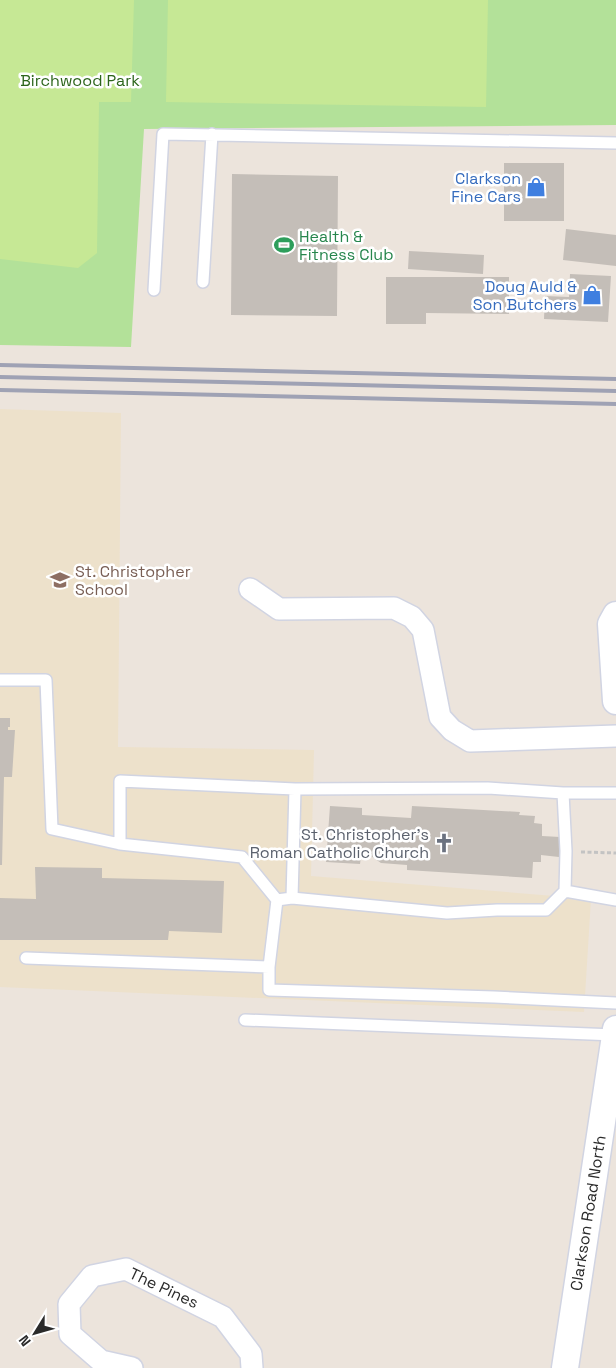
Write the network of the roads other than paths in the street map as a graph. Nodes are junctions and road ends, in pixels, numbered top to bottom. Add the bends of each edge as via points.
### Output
1 (212, 134) junction
2 (616, 143) edge
3 (203, 282) dead end
4 (154, 290) dead end
5 (250, 590) dead end
6 (616, 615) edge
7 (0, 680) edge
8 (616, 701) edge
9 (616, 736) edge
10 (295, 789) junction
11 (562, 793) junction
12 (616, 793) edge
13 (120, 844) junction
14 (565, 891) junction
15 (292, 898) junction
16 (277, 900) junction
17 (616, 900) edge
18 (26, 958) dead end
19 (269, 967) junction
20 (616, 1003) edge
21 (245, 1020) dead end
22 (616, 1032) edge
23 (132, 1368) edge
24 (252, 1368) edge
25 (565, 1368) edge

1 - 2 lane
1 - 3 lane
1 - 4 lane via 163,134
5 - 9 street via 279,609 394,608 412,617 423,630 440,717 452,730 470,741
6 - 8 street via 610,624
7 - 13 lane via 46,680 52,829
10 - 11 lane via 488,788
10 - 13 lane via 120,781
10 - 15 lane
11 - 12 lane
11 - 14 lane
13 - 16 lane via 242,857
14 - 15 lane via 546,910 447,913
14 - 17 lane
15 - 16 lane
16 - 19 lane
18 - 19 lane
19 - 20 lane via 269,990
21 - 22 lane
22 - 25 street, Clarkson Road North
23 - 24 street, The Pines via 101,1361 70,1334 69,1304 92,1276 126,1269 223,1317 251,1354

